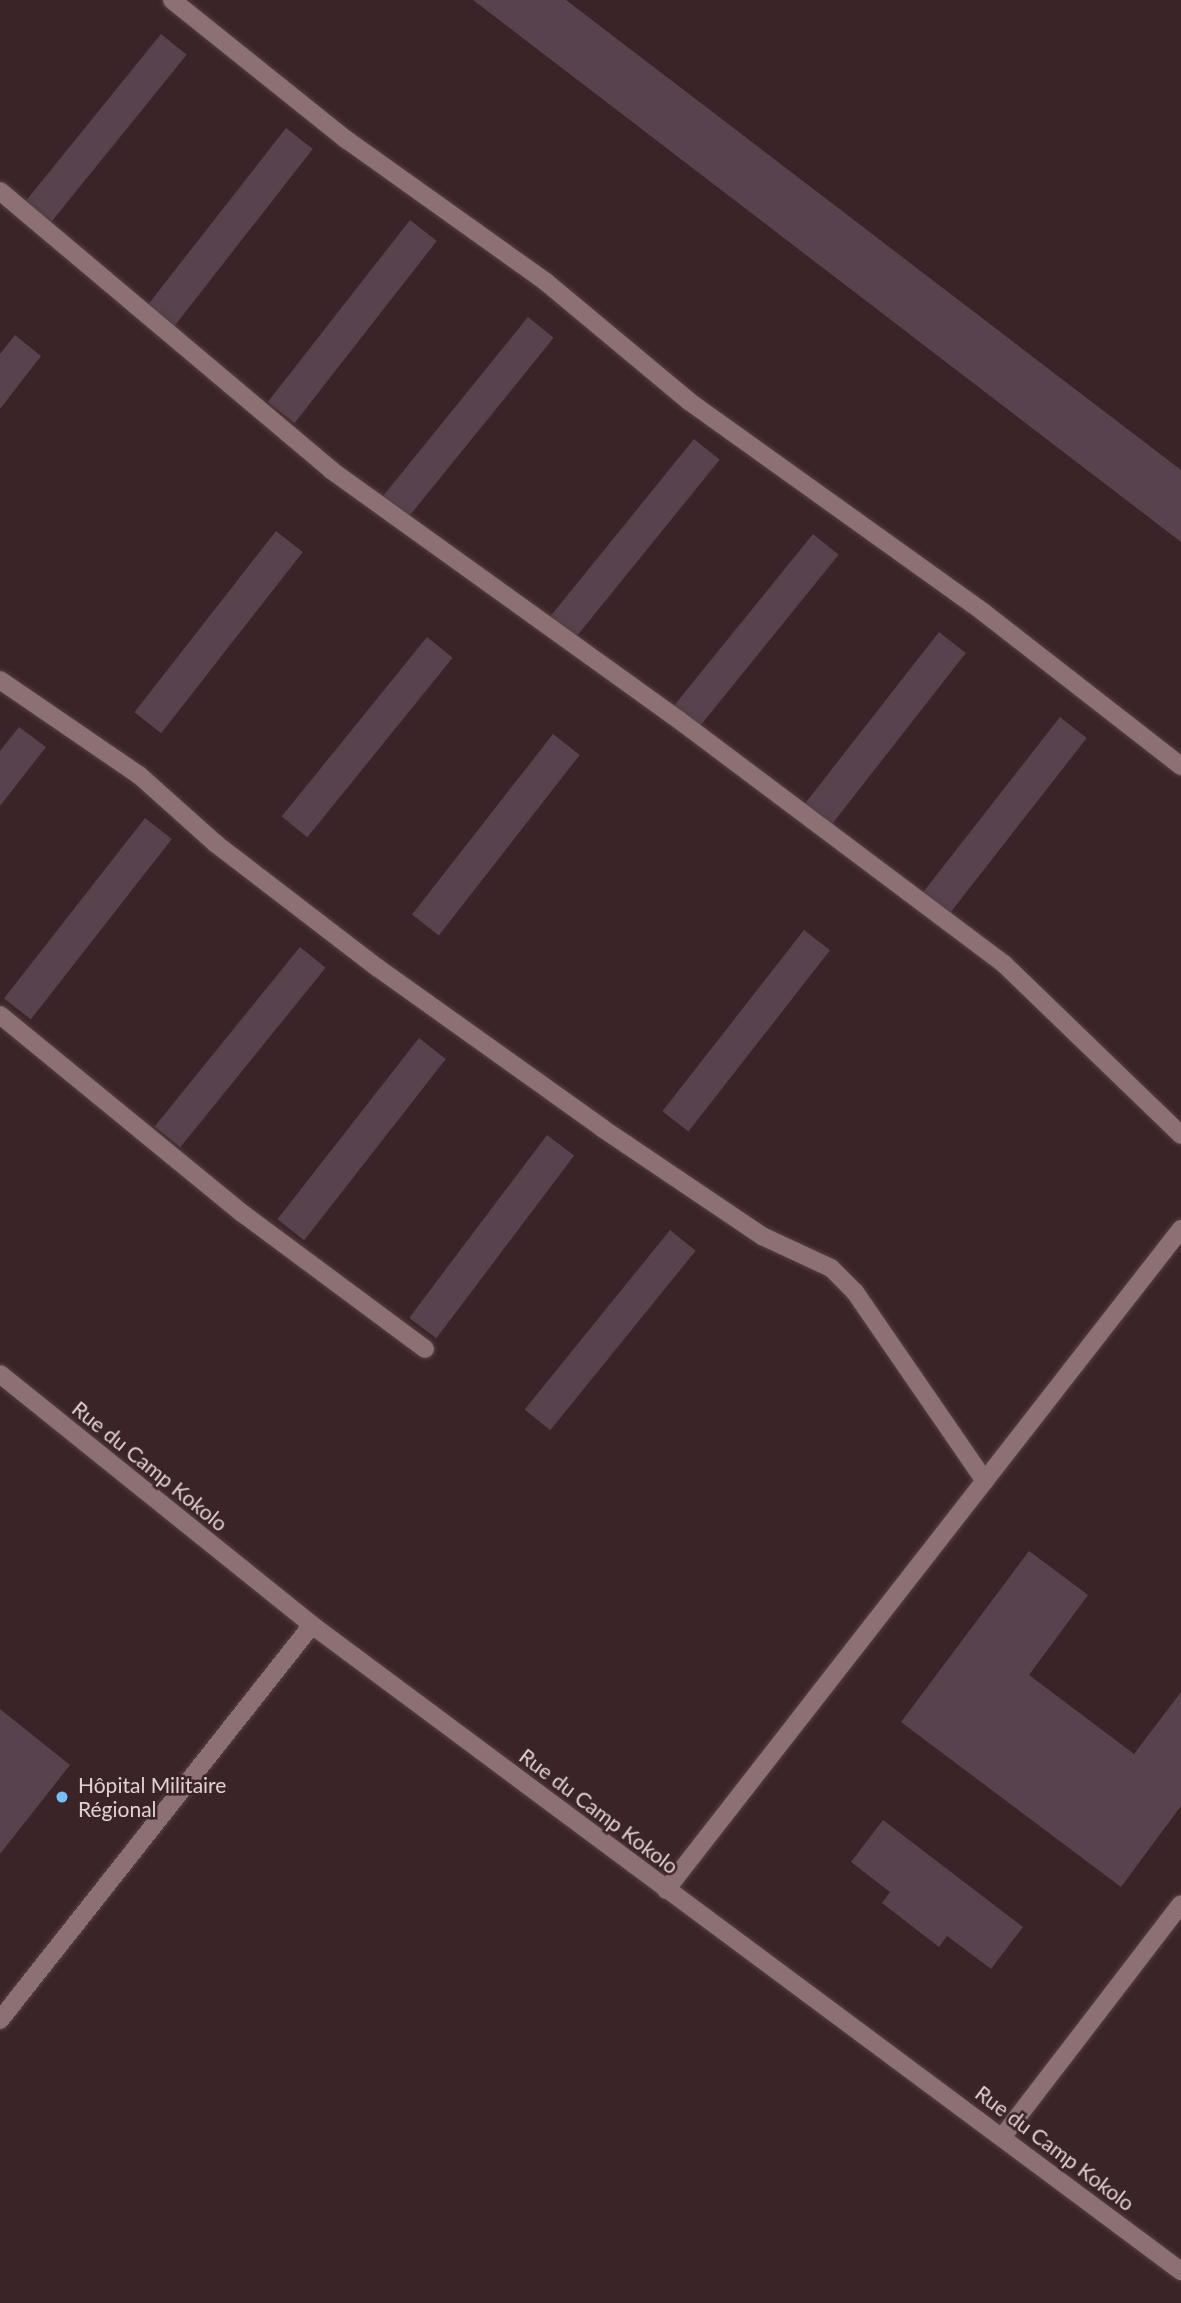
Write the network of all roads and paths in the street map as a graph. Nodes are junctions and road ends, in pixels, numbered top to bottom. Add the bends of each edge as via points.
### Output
1 (172, 0) edge
2 (0, 191) edge
3 (0, 680) edge
4 (1181, 766) edge
5 (0, 1015) edge
6 (1181, 1135) edge
7 (1181, 1229) edge
8 (425, 1349) dead end
9 (0, 1374) edge
10 (985, 1481) junction
11 (312, 1625) junction
12 (667, 1890) junction
13 (1181, 1903) edge
14 (0, 2020) edge
15 (1003, 2136) junction
16 (1181, 2271) edge

1 - 4 street via 346,140 546,282 690,402 984,612
2 - 6 street via 342,479 668,712 1004,964
3 - 10 street via 139,775 215,843 378,968 602,1128 762,1236 831,1268 855,1292
5 - 8 street via 242,1213
7 - 10 street
9 - 11 street, Rue du Camp Kokolo
10 - 12 street
11 - 12 street, Rue du Camp Kokolo
11 - 14 street
12 - 15 street, Rue du Camp Kokolo
13 - 15 street
15 - 16 street, Rue du Camp Kokolo

